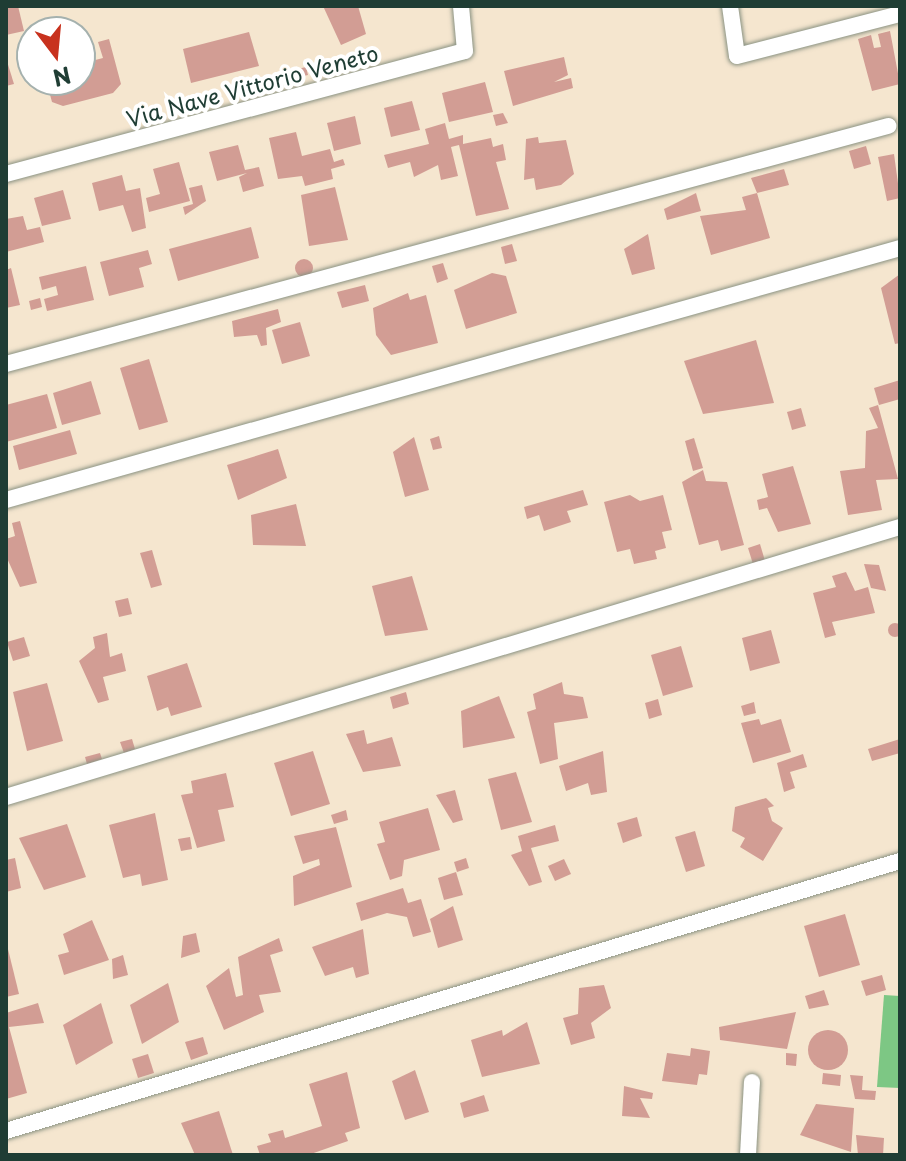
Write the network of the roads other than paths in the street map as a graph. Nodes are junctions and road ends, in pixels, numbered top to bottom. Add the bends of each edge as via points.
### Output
1 (461, 6) edge
2 (730, 6) edge
3 (896, 15) dead end
4 (888, 126) dead end
5 (6, 174) edge
6 (900, 248) edge
7 (6, 364) edge
8 (6, 500) edge
9 (900, 527) edge
10 (6, 797) edge
11 (900, 861) edge
12 (752, 1082) dead end
13 (6, 1131) edge
14 (748, 1155) edge

1 - 5 street, Via Nave Vittorio Veneto via 465,51
2 - 3 street via 737,56
4 - 7 street
6 - 8 street
9 - 10 street
11 - 13 street
12 - 14 street

